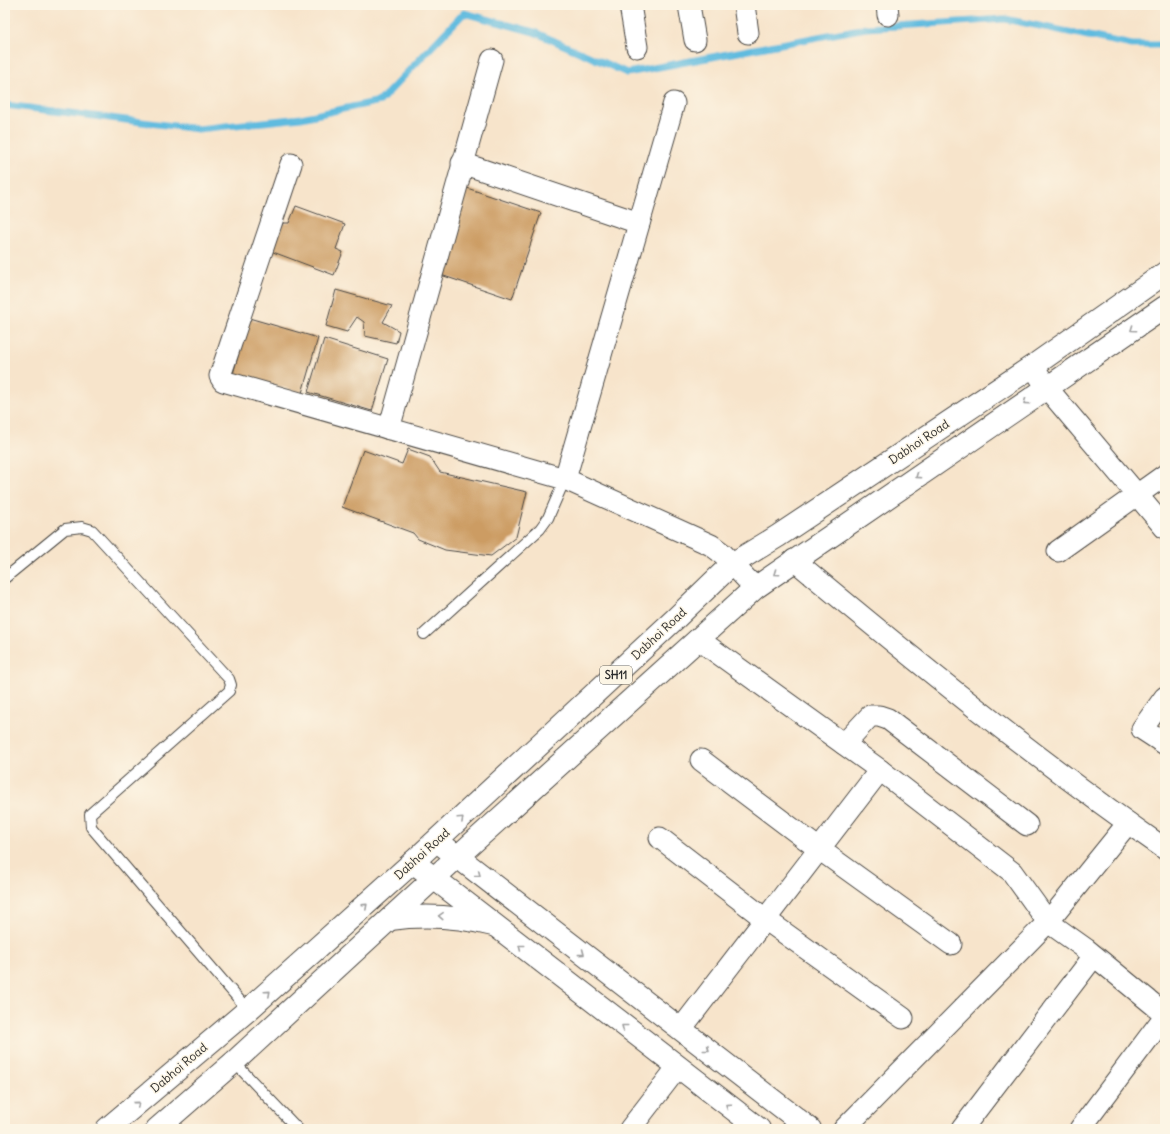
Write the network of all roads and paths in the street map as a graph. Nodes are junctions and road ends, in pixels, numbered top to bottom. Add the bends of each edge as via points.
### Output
1 (630, 5) edge
2 (689, 5) edge
3 (744, 5) edge
4 (748, 33) dead end
5 (695, 40) dead end
6 (637, 47) dead end
7 (492, 60) dead end
8 (674, 103) dead end
9 (462, 163) junction
10 (291, 164) dead end
11 (638, 223) junction
12 (1165, 274) edge
13 (1165, 307) edge
14 (1033, 366) junction
15 (1047, 388) junction
16 (389, 429) junction
17 (1165, 475) edge
18 (565, 479) junction
19 (1138, 494) junction
20 (1165, 528) edge
21 (1058, 551) dead end
22 (794, 560) junction
23 (732, 564) junction
24 (5, 578) edge
25 (755, 588) junction
26 (424, 634) dead end
27 (698, 639) junction
28 (1165, 697) edge
29 (844, 744) junction
30 (1165, 744) edge
31 (701, 760) dead end
32 (880, 770) junction
33 (1128, 823) junction
34 (1027, 825) dead end
35 (660, 838) dead end
36 (437, 841) junction
37 (819, 849) junction
38 (1165, 849) edge
39 (457, 857) junction
40 (414, 862) junction
41 (433, 879) junction
42 (390, 919) junction
43 (765, 919) junction
44 (1048, 922) junction
45 (494, 925) junction
46 (950, 944) dead end
47 (1094, 956) junction
48 (248, 1010) junction
49 (1165, 1015) edge
50 (903, 1018) dead end
51 (681, 1029) junction
52 (234, 1062) junction
53 (678, 1068) junction
54 (107, 1129) edge
55 (157, 1129) edge
56 (298, 1129) edge
57 (630, 1129) edge
58 (759, 1129) edge
59 (810, 1129) edge
60 (844, 1129) edge
61 (962, 1129) edge
62 (1080, 1129) edge

1 - 6 street
2 - 5 street
3 - 4 street
7 - 9 street
8 - 11 street
9 - 11 street
9 - 16 street
10 - 16 street via 221,379
11 - 18 street
12 - 14 main road, Dabhoi Road / SH11
13 -> 15 main road, Dabhoi Road / SH11
14 - 15 street
14 - 23 main road, Dabhoi Road / SH11
15 - 19 street
15 -> 22 main road, Dabhoi Road / SH11
16 - 18 street
17 - 19 street
18 - 23 street via 711,545
18 - 26 lane via 548,518 540,529
19 - 20 street
19 - 21 street
22 -> 25 main road, Dabhoi Road / SH11
22 - 33 street via 932,676
23 - 25 street
36 -> 23 main road, Dabhoi Road / SH11
24 - 48 lane via 65,529 82,526 92,530 229,679 229,691 90,814 89,822
25 - 27 main road, Dabhoi Road / SH11
27 - 29 street
27 - 39 main road, Dabhoi Road / SH11
28 - 30 street via 1142,729
29 - 32 street
29 - 34 street via 870,716 888,719
31 - 37 street
32 - 37 street
32 - 44 street via 1012,872
33 - 38 street
33 - 44 street
35 - 43 street
36 - 39 main road
36 - 40 main road, Dabhoi Road / SH11
37 - 43 street
37 - 46 street
39 - 41 main road, Dabhoi Road / SH11
39 -> 51 main road
40 - 41 main road
48 -> 40 main road, Dabhoi Road / SH11
41 - 42 main road, Dabhoi Road / SH11
41 - 45 main road
45 -> 42 main road via 447,916 423,915
42 - 52 main road, Dabhoi Road / SH11
43 - 50 street
43 - 51 street
44 - 47 street
44 - 60 street
53 -> 45 main road
47 - 49 street
47 - 61 street
54 -> 48 main road, Dabhoi Road / SH11
49 - 62 street
51 -> 59 main road
52 - 55 main road, Dabhoi Road / SH11
52 - 56 lane
53 - 57 street
58 -> 53 main road

